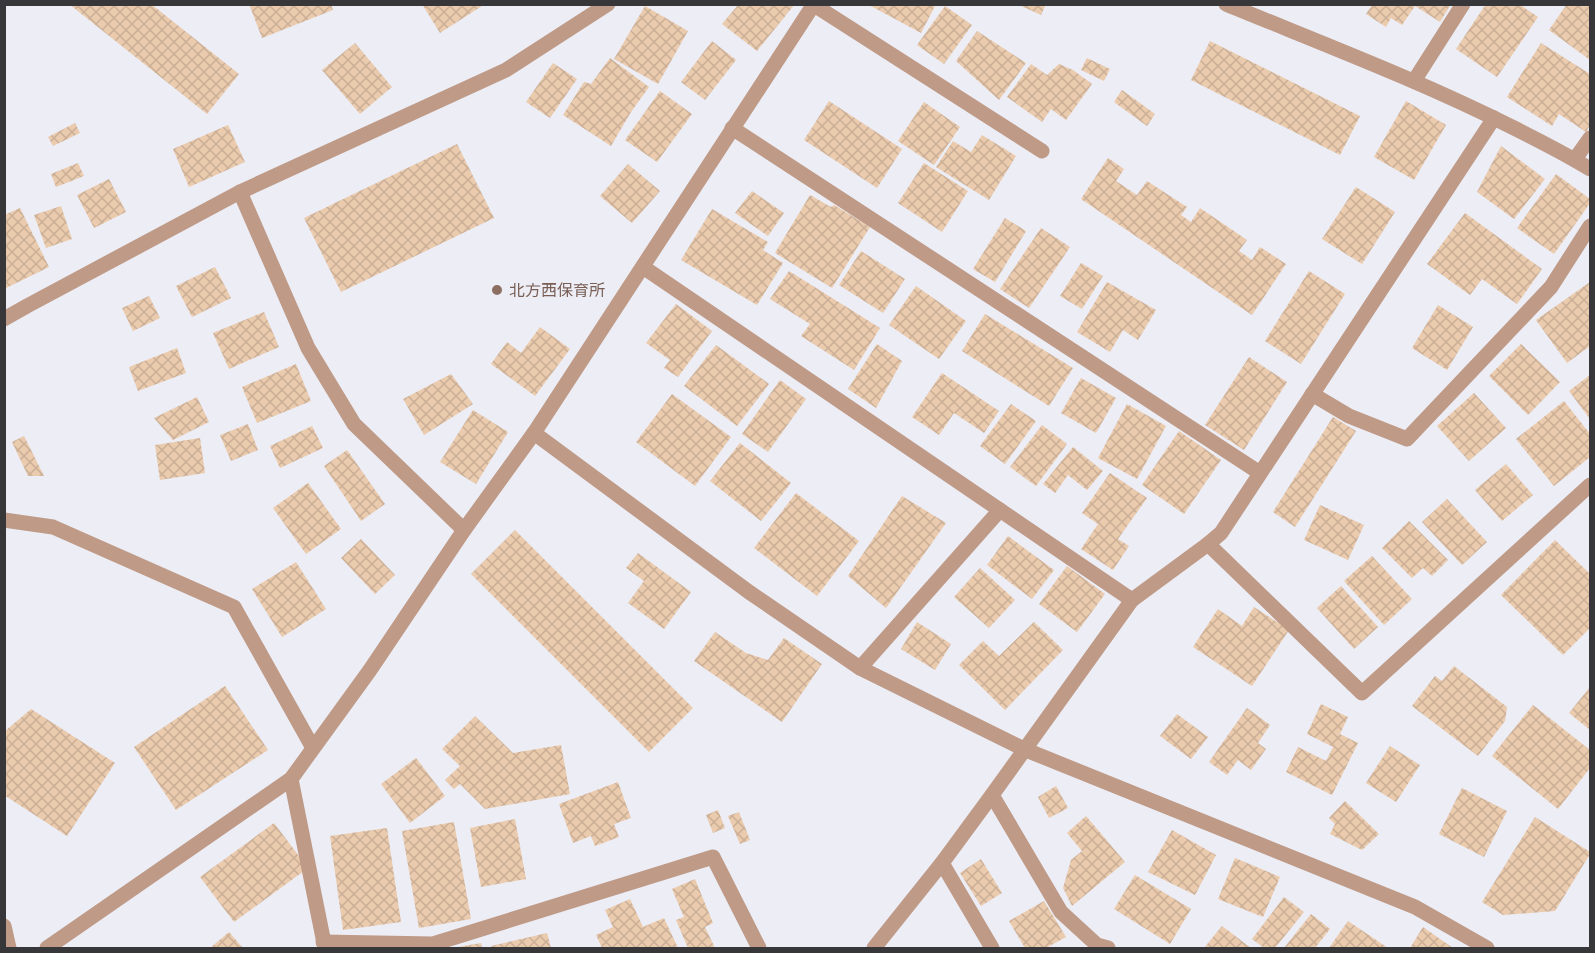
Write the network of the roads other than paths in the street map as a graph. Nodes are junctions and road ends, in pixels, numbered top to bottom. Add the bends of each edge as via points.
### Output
1 (608, 4) edge
2 (1226, 4) edge
3 (1463, 4) edge
4 (814, 5) edge
5 (1414, 81) junction
6 (1494, 118) junction
7 (732, 128) junction
8 (1590, 138) edge
9 (1042, 151) dead end
10 (1575, 159) junction
11 (1590, 169) edge
12 (240, 192) junction
13 (1590, 226) edge
14 (643, 267) junction
15 (4, 319) edge
16 (1312, 394) junction
17 (534, 433) junction
18 (1260, 473) junction
19 (1590, 485) edge
20 (1000, 510) junction
21 (4, 519) edge
22 (464, 530) junction
23 (1208, 544) junction
24 (1132, 600) junction
25 (860, 668) junction
26 (313, 748) junction
27 (1026, 750) junction
28 (291, 779) junction
29 (992, 795) junction
30 (942, 863) junction
31 (4, 926) edge
32 (324, 945) edge
33 (9, 948) edge
34 (47, 948) edge
35 (757, 948) edge
36 (874, 948) edge
37 (992, 948) edge
38 (1108, 948) edge
39 (1487, 948) edge

1 - 12 street via 506,70
2 - 5 street
3 - 5 street
4 - 7 street
4 - 9 street
5 - 6 street
6 - 10 street
6 - 16 street
7 - 14 street
7 - 18 street
8 - 10 street
10 - 11 street
12 - 15 street
12 - 22 street via 308,348 354,424
13 - 16 street via 1551,287 1407,439 1349,416
14 - 17 street
14 - 20 street
16 - 18 street
17 - 22 street
17 - 25 street via 749,592
18 - 23 street via 1221,533
19 - 23 street via 1362,693
20 - 24 street
20 - 25 street
21 - 26 street via 53,527 234,608
22 - 26 street
23 - 24 street
24 - 27 street
25 - 27 street
26 - 28 street
27 - 29 street
27 - 39 street via 1415,907
28 - 32 street
28 - 34 street
29 - 30 street
29 - 38 street via 1061,912 1097,945
30 - 36 street
30 - 37 street
31 - 33 street
32 - 35 street via 432,944 713,856

